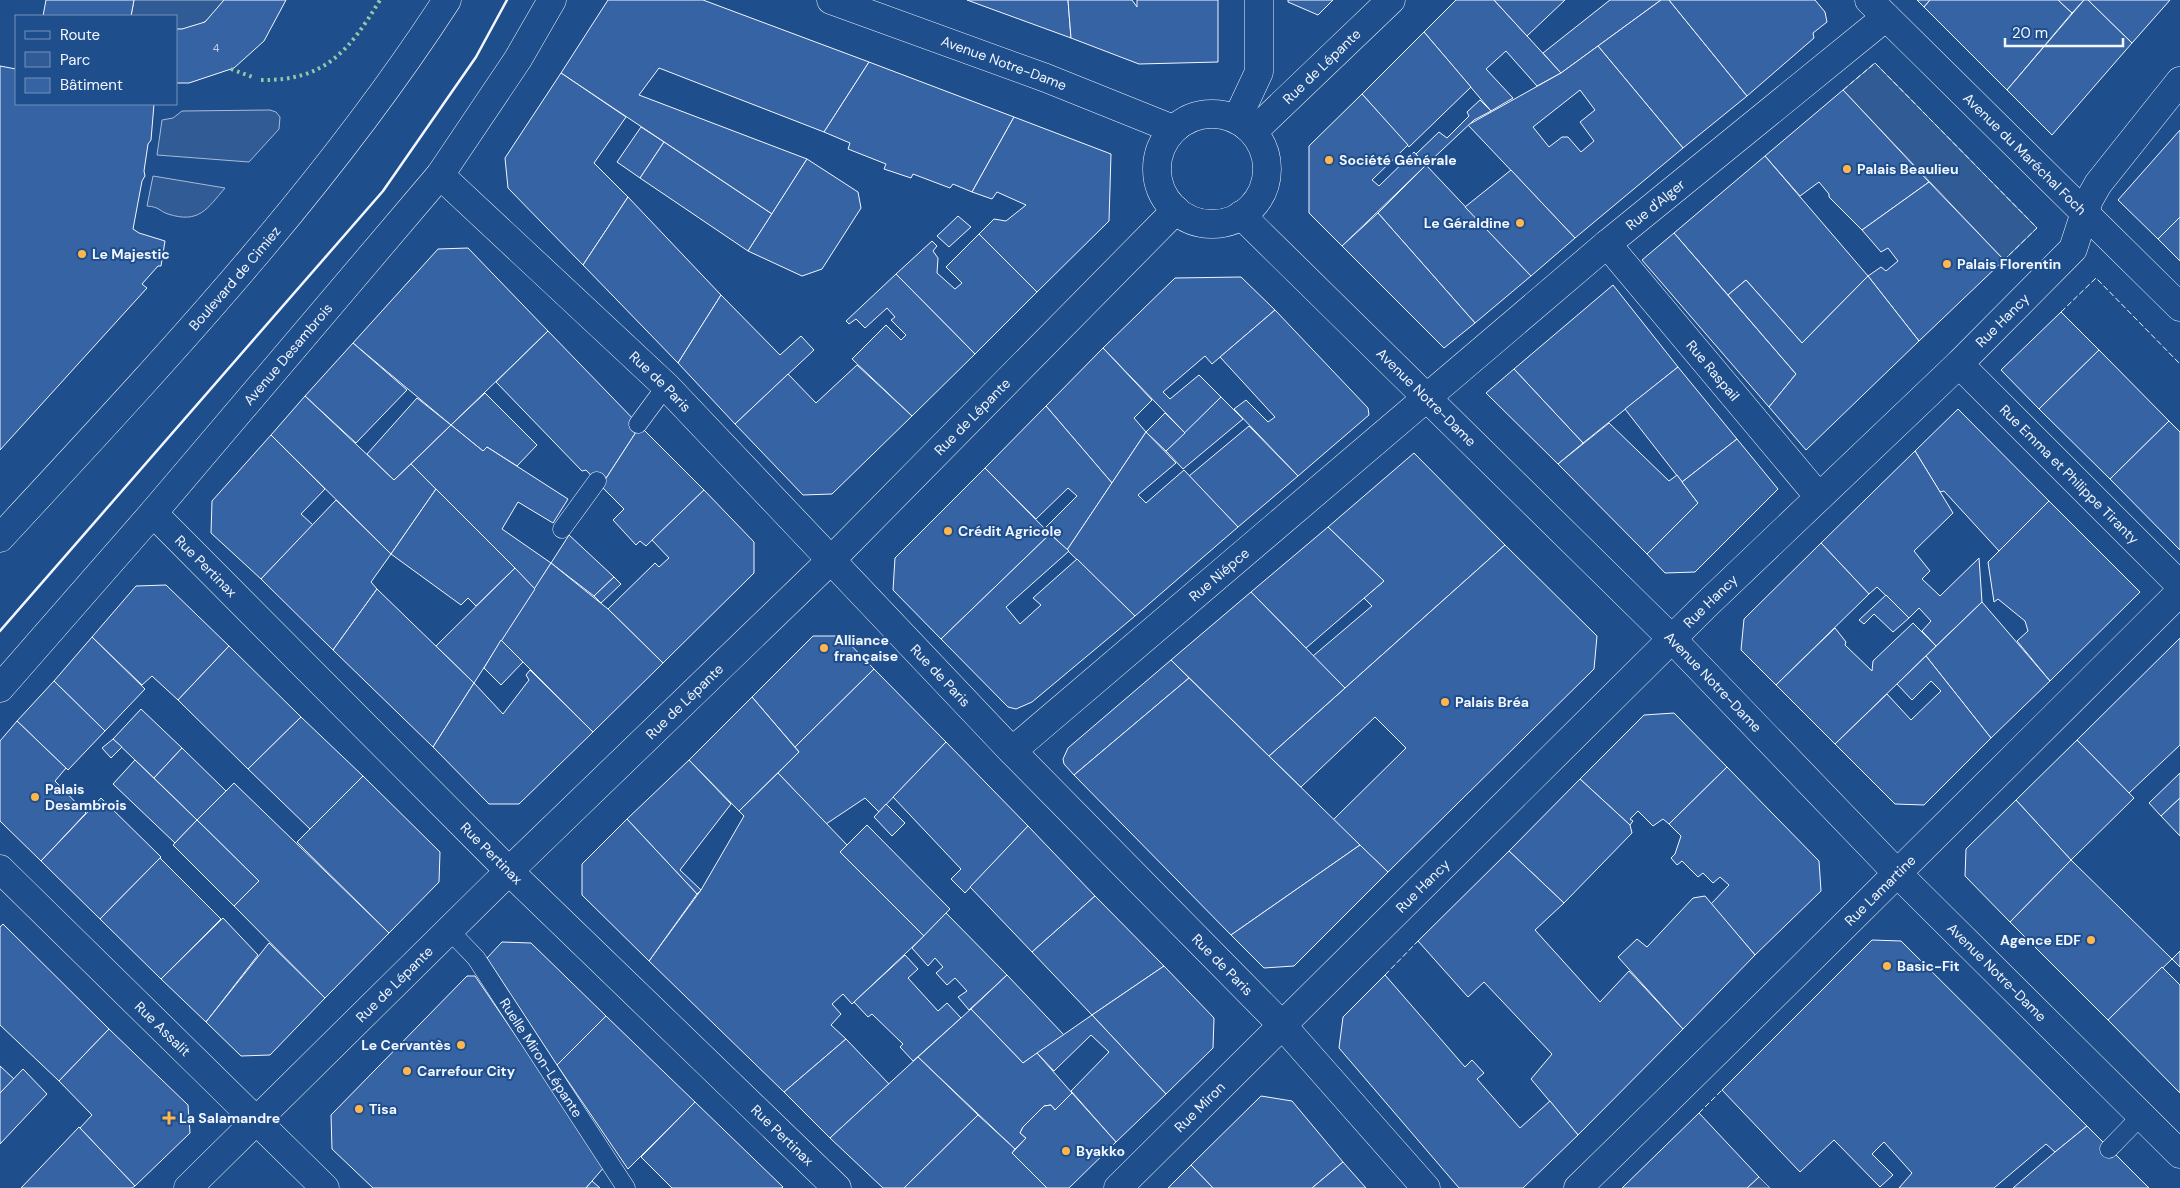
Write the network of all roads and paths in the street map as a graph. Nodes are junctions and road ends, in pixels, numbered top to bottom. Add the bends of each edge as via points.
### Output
1 (447, 0) edge
2 (552, 0) edge
3 (832, 0) edge
4 (1259, 0) edge
5 (1390, 0) edge
6 (1878, 9) edge
7 (2180, 81) edge
8 (1245, 126) junction
9 (1173, 129) junction
10 (440, 175) junction
11 (1176, 210) junction
12 (2085, 214) junction
13 (1241, 216) junction
14 (1608, 244) junction
15 (2180, 307) edge
16 (1959, 364) junction
17 (666, 386) junction
18 (1426, 397) junction
19 (638, 424) dead end
20 (597, 481) dead end
21 (1819, 497) junction
22 (153, 513) junction
23 (562, 529) dead end
24 (0, 538) edge
25 (832, 559) junction
26 (2180, 585) edge
27 (2180, 592) edge
28 (1672, 639) junction
29 (0, 688) edge
30 (1012, 750) junction
31 (0, 869) edge
32 (509, 871) junction
33 (1897, 872) junction
34 (449, 930) junction
35 (1282, 1026) junction
36 (2141, 1116) junction
37 (256, 1122) junction
38 (2109, 1149) dead end
39 (2180, 1154) edge
40 (188, 1188) edge
41 (325, 1188) edge
42 (626, 1188) edge
43 (836, 1188) edge
44 (1118, 1188) edge
45 (1426, 1188) edge
46 (1578, 1188) edge

1 - 24 street, Boulevard de Cimiez via 342,149 260,248
2 - 10 street, Avenue Desambrois via 518,59
3 - 9 street, Avenue Notre-Dame via 1046,78
4 - 8 street via 1258,72
5 - 8 street, Rue de Lépante
6 - 12 street, Avenue du Maréchal Foch
6 - 14 street, Rue d'Alger
7 - 12 street, Rue Hancy via 2098,184
8 - 9 street via 1220,114 1203,114 1187,119
8 - 13 street via 1263,148 1267,167 1264,186 1255,203
9 - 11 street via 1157,161 1157,179 1164,196
10 - 17 street, Rue de Paris
10 - 22 street, Avenue Desambrois
11 - 13 street via 1207,224
11 - 25 street, Rue de Lépante
12 - 15 street, Avenue du Maréchal Foch
12 - 16 street, Rue Hancy via 2073,249
13 - 18 street, Avenue Notre-Dame
14 - 18 street, Rue d'Alger
14 - 21 street, Rue Raspail
16 - 21 street, Rue Hancy
16 - 26 street, Rue Emma et Philippe Tiranty
17 - 19 lane
17 - 25 street, Rue de Paris
18 - 28 street, Avenue Notre-Dame
18 - 30 street, Rue Niépce
20 - 23 lane
21 - 28 street, Rue Hancy
22 - 29 street, Avenue Desambrois
22 - 32 street, Rue Pertinax
25 - 30 street, Rue de Paris
25 - 32 street, Rue de Lépante
27 - 33 street, Rue Lamartine
28 - 33 street, Avenue Notre-Dame
28 - 35 street, Rue Hancy
30 - 35 street, Rue de Paris
31 - 37 street, Rue Assalit
32 - 34 street, Rue de Lépante
32 - 43 street, Rue Pertinax
33 - 36 street, Avenue Notre-Dame
33 - 46 street, Rue Lamartine
34 - 37 street, Rue de Lépante
34 - 42 lane, Ruelle Miron-Lépante via 476,958
35 - 44 street, Rue Miron
35 - 45 street, Rue de Paris
36 - 38 lane
36 - 39 street, Avenue Notre-Dame
37 - 40 street, Rue de Lépante
37 - 41 street, Rue Assalit

